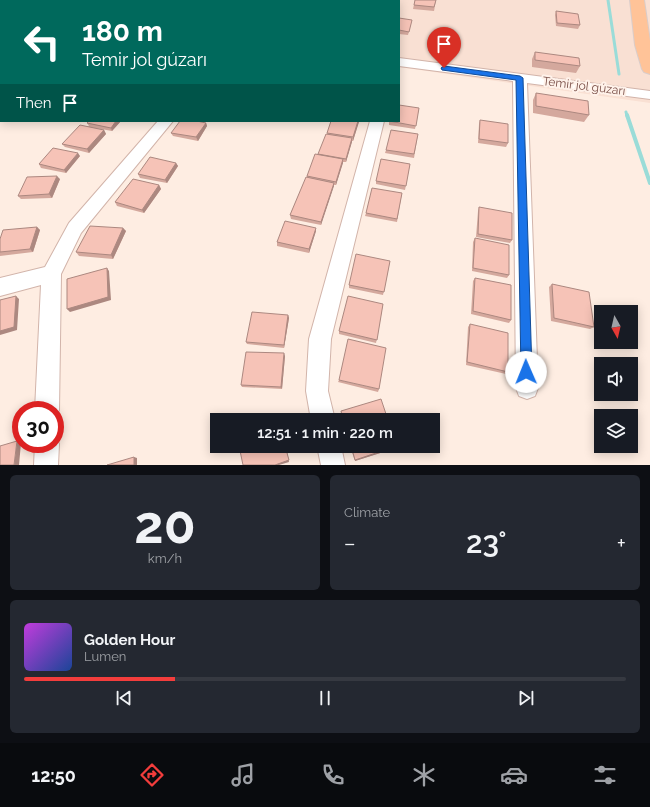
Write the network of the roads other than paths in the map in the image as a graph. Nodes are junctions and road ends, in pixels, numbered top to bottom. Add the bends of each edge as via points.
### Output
1 (638, 0) edge
2 (400, 62) edge
3 (650, 69) edge
4 (520, 78) junction
5 (650, 95) edge
6 (165, 122) edge
7 (377, 122) edge
8 (51, 274) junction
9 (0, 287) edge
10 (527, 388) dead end
11 (47, 401) edge
12 (322, 413) edge
13 (46, 453) edge
14 (330, 453) edge
15 (46, 465) edge
16 (333, 465) edge

1 - 3 main road via 643,45
2 - 4 street, Temir jol gúzarı
4 - 5 street, Temir jol gúzarı
4 - 10 street
6 - 8 street via 75,228
7 - 12 street via 320,338 317,391
8 - 9 street
8 - 11 street
13 - 15 street
14 - 16 street

